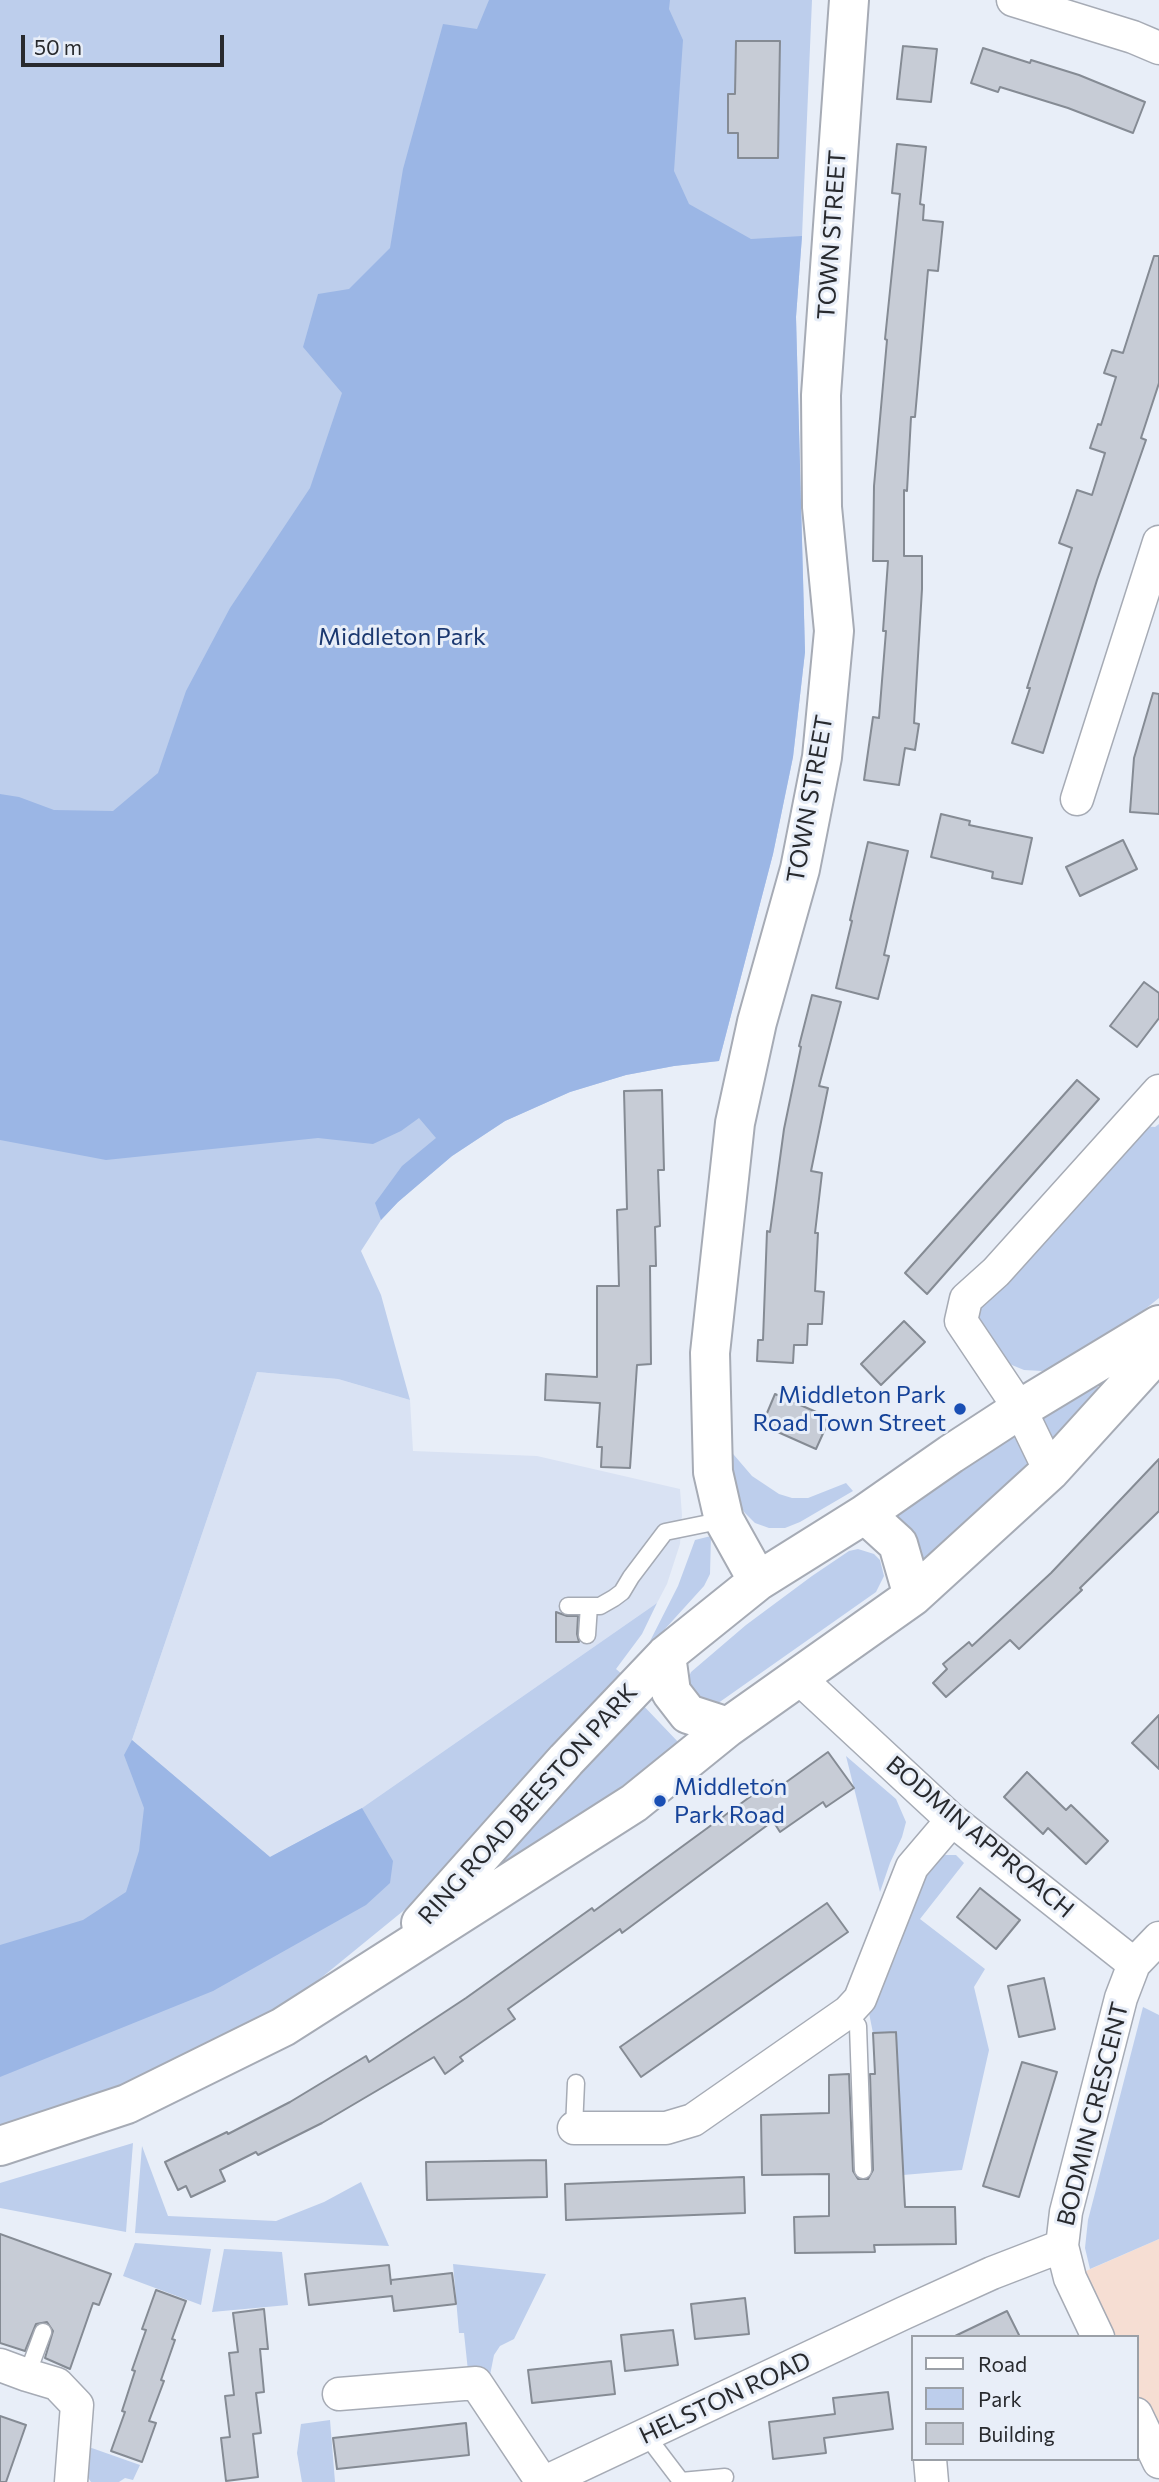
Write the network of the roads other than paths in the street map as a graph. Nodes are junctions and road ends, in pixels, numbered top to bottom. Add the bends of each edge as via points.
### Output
1 (849, 0) edge
2 (1013, 0) edge
3 (1159, 47) edge
4 (1159, 542) edge
5 (1077, 799) dead end
6 (1159, 1091) edge
7 (1159, 1325) edge
8 (1159, 1351) edge
9 (1020, 1409) junction
10 (1050, 1471) junction
11 (866, 1514) junction
12 (724, 1520) junction
13 (758, 1581) junction
14 (913, 1596) junction
15 (568, 1606) dead end
16 (589, 1606) junction
17 (587, 1635) dead end
18 (666, 1655) junction
19 (799, 1678) junction
20 (728, 1727) junction
21 (951, 1820) junction
22 (1159, 1938) edge
23 (392, 1956) junction
24 (1134, 1964) junction
25 (848, 2012) junction
26 (576, 2082) dead end
27 (574, 2128) joint
28 (0, 2146) edge
29 (863, 2170) dead end
30 (1062, 2246) junction
31 (909, 2325) edge
32 (44, 2332) dead end
33 (1097, 2335) edge
34 (13, 2370) edge
35 (339, 2395) dead end
36 (1138, 2418) edge
37 (646, 2435) junction
38 (930, 2461) edge
39 (1159, 2462) edge
40 (725, 2477) dead end
41 (71, 2482) edge
42 (544, 2482) edge
43 (932, 2482) edge

1 - 12 street, TOWN STREET via 821,396 822,507 834,631 822,757 800,869 757,1022 735,1123 710,1353 713,1472
2 - 3 street
4 - 5 street
6 - 9 street via 996,1272 966,1299 961,1321
7 - 9 street
8 - 10 street
9 - 10 street
9 - 11 street
10 - 14 street
11 - 13 street
11 - 14 street via 898,1544
12 - 13 street, TOWN STREET
12 - 16 lane via 665,1532 622,1592 600,1606
13 - 18 street, RING ROAD BEESTON PARK
14 - 19 street
15 - 16 lane
16 - 17 lane
18 - 20 street, RING ROAD BEESTON PARK via 671,1692 688,1714
18 - 23 street, RING ROAD BEESTON PARK
19 - 20 street, RING ROAD BEESTON PARK
19 - 21 street, BODMIN APPROACH
20 - 23 street, RING ROAD BEESTON PARK via 634,1803
21 - 24 street, BODMIN APPROACH
21 - 25 street via 912,1867 860,1999
22 - 24 street, BODMIN CRESCENT
23 - 28 street, RING ROAD BEESTON PARK via 283,2026 158,2090
24 - 30 street, BODMIN CRESCENT via 1121,1997 1069,2199
25 - 27 street via 693,2120 666,2128
25 - 29 lane via 858,2026
26 - 27 lane
30 - 31 street, HELSTON ROAD via 992,2273
30 - 33 street, BODMIN CRESCENT via 1069,2278
31 - 37 street, HELSTON ROAD
32 - 34 lane
34 - 41 street via 57,2384 77,2405
35 - 42 street via 477,2383
36 - 39 street
37 - 40 lane via 681,2481
37 - 42 street, HELSTON ROAD
38 - 43 street

